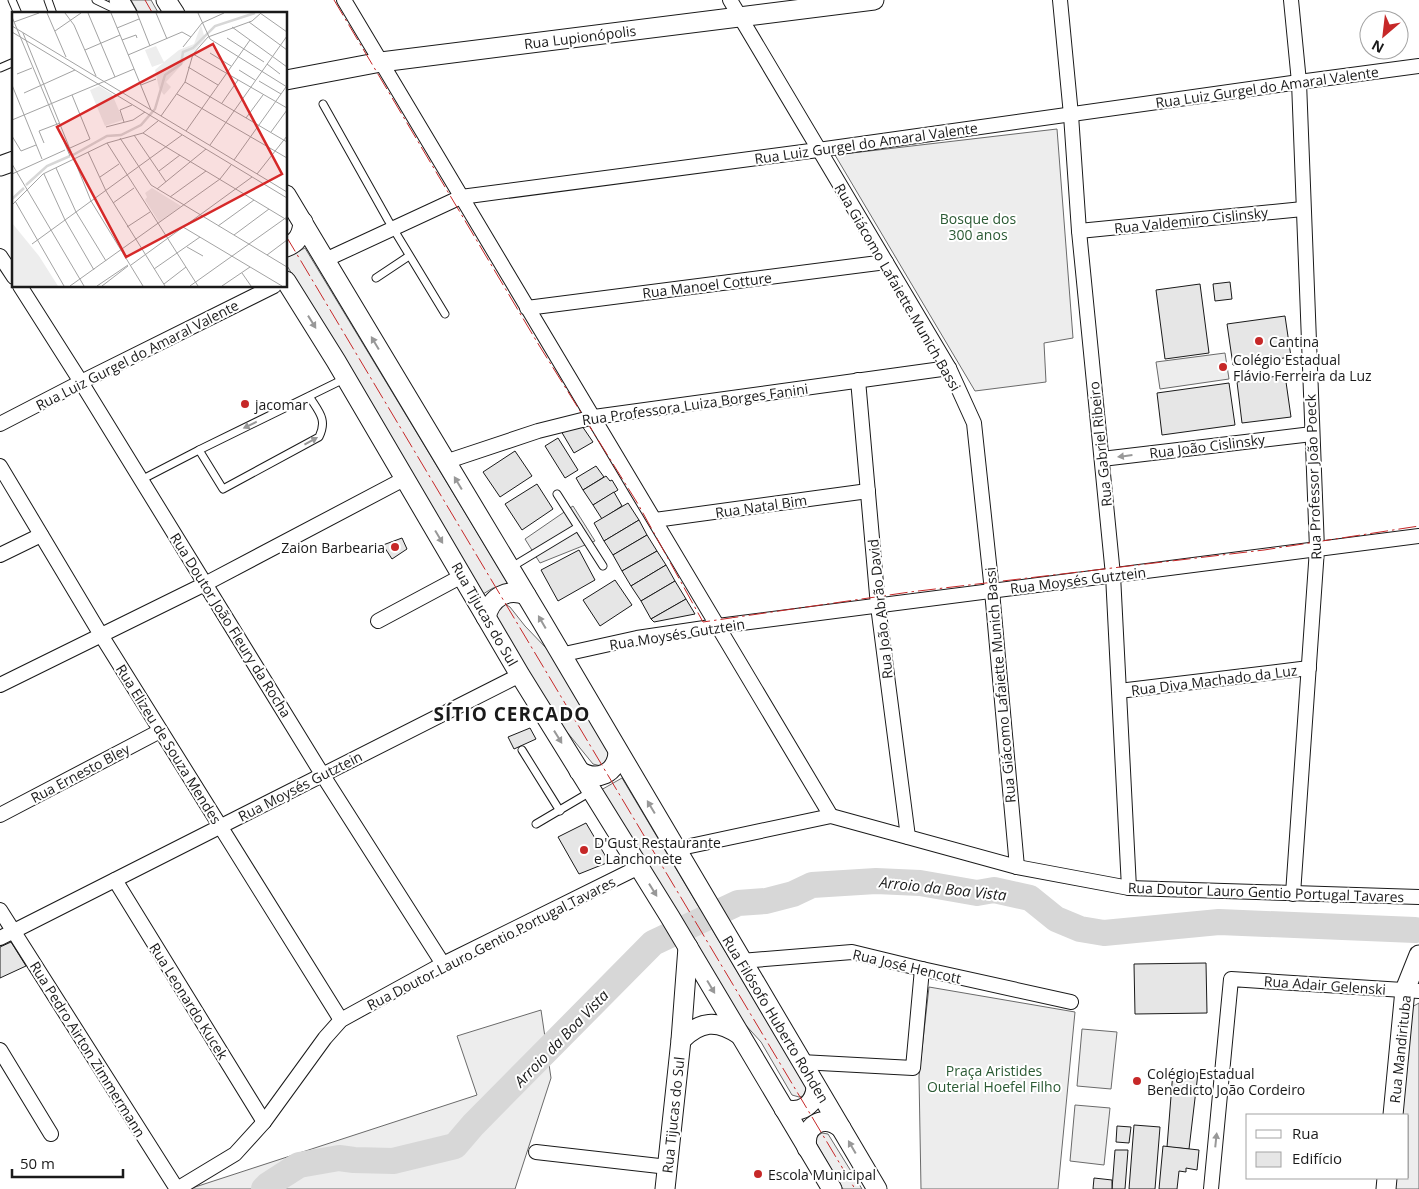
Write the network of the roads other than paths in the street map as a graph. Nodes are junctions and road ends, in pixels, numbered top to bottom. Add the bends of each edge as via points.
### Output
1 (12, 0) edge
2 (48, 0) edge
3 (96, 0) edge
4 (119, 0) edge
5 (166, 0) edge
6 (344, 0) edge
7 (730, 0) edge
8 (874, 0) edge
9 (1060, 0) edge
10 (1291, 0) edge
11 (17, 12) edge
12 (52, 12) edge
13 (122, 12) edge
14 (125, 12) edge
15 (174, 12) edge
16 (740, 17) junction
17 (381, 62) junction
18 (12, 63) edge
19 (1419, 66) edge
20 (0, 68) edge
21 (288, 80) edge
22 (1298, 82) junction
23 (323, 104) dead end
24 (1071, 115) junction
25 (818, 150) junction
26 (12, 162) edge
27 (0, 166) edge
28 (460, 197) junction
29 (288, 198) edge
30 (1303, 209) junction
31 (303, 222) junction
32 (393, 228) junction
33 (1079, 231) junction
34 (288, 246) edge
35 (0, 256) edge
36 (409, 256) junction
37 (325, 260) junction
38 (886, 262) junction
39 (12, 274) edge
40 (376, 278) dead end
41 (288, 284) edge
42 (21, 288) edge
43 (270, 288) edge
44 (527, 308) junction
45 (445, 314) dead end
46 (949, 368) junction
47 (346, 378) junction
48 (858, 380) junction
49 (81, 382) junction
50 (310, 396) junction
51 (594, 417) junction
52 (0, 424) edge
53 (1312, 434) junction
54 (199, 450) junction
55 (1102, 459) junction
56 (445, 462) junction
57 (0, 466) edge
58 (404, 478) junction
59 (141, 480) junction
60 (868, 491) junction
61 (557, 494) dead end
62 (655, 520) junction
63 (578, 526) junction
64 (41, 535) junction
65 (1419, 536) edge
66 (1317, 549) junction
67 (0, 555) edge
68 (603, 566) dead end
69 (510, 568) junction
70 (1113, 575) junction
71 (462, 576) junction
72 (205, 584) junction
73 (992, 591) junction
74 (526, 595) junction
75 (878, 606) junction
76 (486, 617) junction
77 (378, 621) dead end
78 (718, 626) junction
79 (101, 635) junction
80 (560, 655) junction
81 (1308, 668) junction
82 (520, 675) junction
83 (0, 685) edge
84 (1119, 691) junction
85 (160, 731) junction
86 (522, 750) dead end
87 (618, 752) junction
88 (579, 771) junction
89 (322, 774) junction
90 (592, 791) junction
91 (560, 811) junction
92 (0, 815) edge
93 (832, 816) junction
94 (536, 824) dead end
95 (220, 826) junction
96 (908, 837) junction
97 (676, 849) junction
98 (639, 867) junction
99 (1017, 867) junction
100 (115, 880) junction
101 (1129, 888) junction
102 (1293, 894) junction
103 (1419, 897) edge
104 (0, 910) edge
105 (13, 931) junction
106 (0, 938) edge
107 (687, 946) junction
108 (1419, 955) edge
109 (741, 961) junction
110 (443, 964) junction
111 (922, 969) junction
112 (1412, 991) edge
113 (1071, 1002) dead end
114 (341, 1020) junction
115 (740, 1035) junction
116 (681, 1040) junction
117 (0, 1050) edge
118 (801, 1062) junction
119 (816, 1087) junction
120 (784, 1109) junction
121 (1393, 1114) edge
122 (264, 1122) junction
123 (841, 1128) junction
124 (50, 1134) dead end
125 (807, 1148) junction
126 (536, 1152) dead end
127 (668, 1167) junction
128 (177, 1189) edge
129 (666, 1189) edge
130 (832, 1189) edge
131 (877, 1189) edge
132 (1211, 1189) edge

1 - 11 lane
2 - 12 lane
3 - 13 lane
4 - 14 main road
5 - 15 main road
6 - 17 street
7 - 16 street, Rua Giácomo Lafaiette Munich Bassi
8 - 16 main road, Rua Lupionópolis
9 - 24 street, Rua Gabriel Ribeiro
10 - 22 street, Rua Professor João Poeck
16 - 17 main road, Rua Lupionópolis
16 - 25 street, Rua Giácomo Lafaiette Munich Bassi
17 - 21 main road, Rua Lupionópolis
17 - 28 street
18 - 20 lane
19 - 22 street, Rua Luiz Gurgel do Amaral Valente
22 - 24 street, Rua Luiz Gurgel do Amaral Valente
22 - 30 street, Rua Professor João Poeck
23 - 32 lane
24 - 25 street, Rua Luiz Gurgel do Amaral Valente
24 - 33 street, Rua Gabriel Ribeiro
25 - 28 street, Rua Luiz Gurgel do Amaral Valente
25 - 38 street, Rua Giácomo Lafaiette Munich Bassi
26 - 27 main road
28 - 32 street, Rua Luiz Gurgel do Amaral Valente
28 - 44 street
29 - 31 main road
30 - 33 street, Rua Valdemiro Cislinsky
30 - 53 street, Rua Professor João Poeck
31 - 34 main road via 298,240
31 - 37 main road
32 - 36 lane
32 - 37 street, Rua Luiz Gurgel do Amaral Valente
33 - 55 street, Rua Gabriel Ribeiro
35 - 39 street
36 - 40 lane
36 - 45 lane
56 -> 37 main road
38 - 44 street, Rua Manoel Cotture
38 - 46 street, Rua Giácomo Lafaiette Munich Bassi
41 -> 47 main road, Rua Tijucas do Sul
42 - 49 street, Rua Doutor João Fleury da Rocha
43 - 49 street, Rua Luiz Gurgel do Amaral Valente
44 - 51 street
46 - 48 street, Rua Professora Luiza Borges Fanini
46 - 73 street, Rua Giácomo Lafaiette Munich Bassi via 974,423
47 - 50 lane
47 - 58 main road, Rua Tijucas do Sul
48 - 51 street, Rua Professora Luiza Borges Fanini
48 - 60 street, Rua João Abrão David
49 - 52 street, Rua Luiz Gurgel do Amaral Valente
49 - 59 street, Rua Doutor João Fleury da Rocha
50 -> 54 lane
54 -> 50 lane via 223,489 319,436 323,420
51 - 56 street, Rua Professora Luiza Borges Fanini via 538,431
51 - 62 street
53 -> 55 street, Rua João Cislinsky
53 - 66 street, Rua Professor João Poeck
54 - 59 lane
55 - 70 street, Rua Gabriel Ribeiro
69 -> 56 main road
57 - 64 street, Rua Elizeu de Souza Mendes
58 -> 71 main road, Rua Tijucas do Sul
58 - 72 street
59 - 72 street, Rua Doutor João Fleury da Rocha
60 - 62 street, Rua Natal Bim
60 - 75 street, Rua João Abrão David
61 - 63 lane
62 - 78 street
63 - 68 lane
63 - 69 lane
64 - 67 street
64 - 79 street, Rua Elizeu de Souza Mendes
65 - 66 street, Rua Moysés Gutztein
66 - 70 street, Rua Moysés Gutztein
66 - 81 street, Rua Professor João Poeck
69 - 74 main road
70 - 73 street, Rua Moysés Gutztein
70 - 84 street, Rua Gabriel Ribeiro
71 - 76 main road, Rua Tijucas do Sul
71 - 77 street
72 - 79 street
72 - 89 street, Rua Doutor João Fleury da Rocha
73 - 75 street, Rua Moysés Gutztein
73 - 99 street, Rua Giácomo Lafaiette Munich Bassi
74 - 76 main road via 512,592 500,596 490,605
80 -> 74 main road
75 - 78 street, Rua Moysés Gutztein
75 - 96 street, Rua João Abrão David
76 - 82 main road, Rua Tijucas do Sul
78 - 80 street, Rua Moysés Gutztein via 637,638
78 - 93 street
79 - 83 street
79 - 85 street, Rua Elizeu de Souza Mendes
80 - 87 main road
81 - 84 street, Rua Diva Machado da Luz
81 - 102 street, Rua Professor João Poeck
82 -> 88 main road, Rua Tijucas do Sul
82 - 89 street, Rua Moysés Gutztein
84 - 101 street, Rua Gabriel Ribeiro
85 - 92 street, Rua Ernesto Bley
85 - 95 street, Rua Elizeu de Souza Mendes
86 - 91 lane
87 - 88 main road via 616,764 607,773 593,776
97 -> 87 main road
88 - 90 main road, Rua Tijucas do Sul
89 - 95 street, Rua Moysés Gutztein
89 - 110 street, Rua Doutor João Fleury da Rocha
90 - 91 lane
90 - 98 main road, Rua Tijucas do Sul
91 - 94 lane
93 - 96 street, Rua Doutor Lauro Gentio Portugal Tavares
93 - 97 street, Rua Doutor Lauro Gentio Portugal Tavares
95 - 100 street, Rua Moysés Gutztein
95 - 114 street, Rua Elizeu de Souza Mendes
96 - 99 street, Rua Doutor Lauro Gentio Portugal Tavares
97 - 109 main road, Rua Filósofo Huberto Rohden
98 -> 107 main road, Rua Tijucas do Sul
98 - 110 street, Rua Doutor Lauro Gentio Portugal Tavares
99 - 101 street, Rua Doutor Lauro Gentio Portugal Tavares
100 - 105 street, Rua Moysés Gutztein
100 - 122 street, Rua Leonardo Kucek
101 - 102 street, Rua Doutor Lauro Gentio Portugal Tavares
102 - 103 street, Rua Doutor Lauro Gentio Portugal Tavares
104 - 105 street, Rua Pedro Airton Zimmermann
105 - 106 street, Rua Moysés Gutztein
105 - 128 street, Rua Pedro Airton Zimmermann
107 -> 115 main road
107 - 116 main road, Rua Tijucas do Sul
108 - 112 main road, Rua Mandirituba
109 - 111 street, Rua José Hencott via 852,952
109 - 118 main road, Rua Filósofo Huberto Rohden
110 - 114 street, Rua Doutor Lauro Gentio Portugal Tavares
111 - 113 street, Rua José Hencott
111 - 118 street via 913,1068
112 - 121 main road, Rua Mandirituba
132 -> 112 street, Rua Adair Gelenski via 1231,979
114 - 122 street, Rua Doutor Lauro Gentio Portugal Tavares
115 - 116 main road, Rua Tijucas do Sul via 729,1027 703,1025
115 - 120 main road
116 - 127 main road, Rua Tijucas do Sul
117 - 124 street
118 - 119 main road, Rua Filósofo Huberto Rohden
119 - 120 main road via 814,1098 806,1107 795,1111
119 - 123 main road, Rua Filósofo Huberto Rohden
120 - 125 main road
122 - 128 street, Rua Doutor Lauro Gentio Portugal Tavares via 234,1154
123 - 125 main road via 824,1121 813,1126 807,1136
131 -> 123 main road, Rua Filósofo Huberto Rohden
125 - 130 main road
126 - 127 street
127 - 129 main road, Rua Tijucas do Sul

